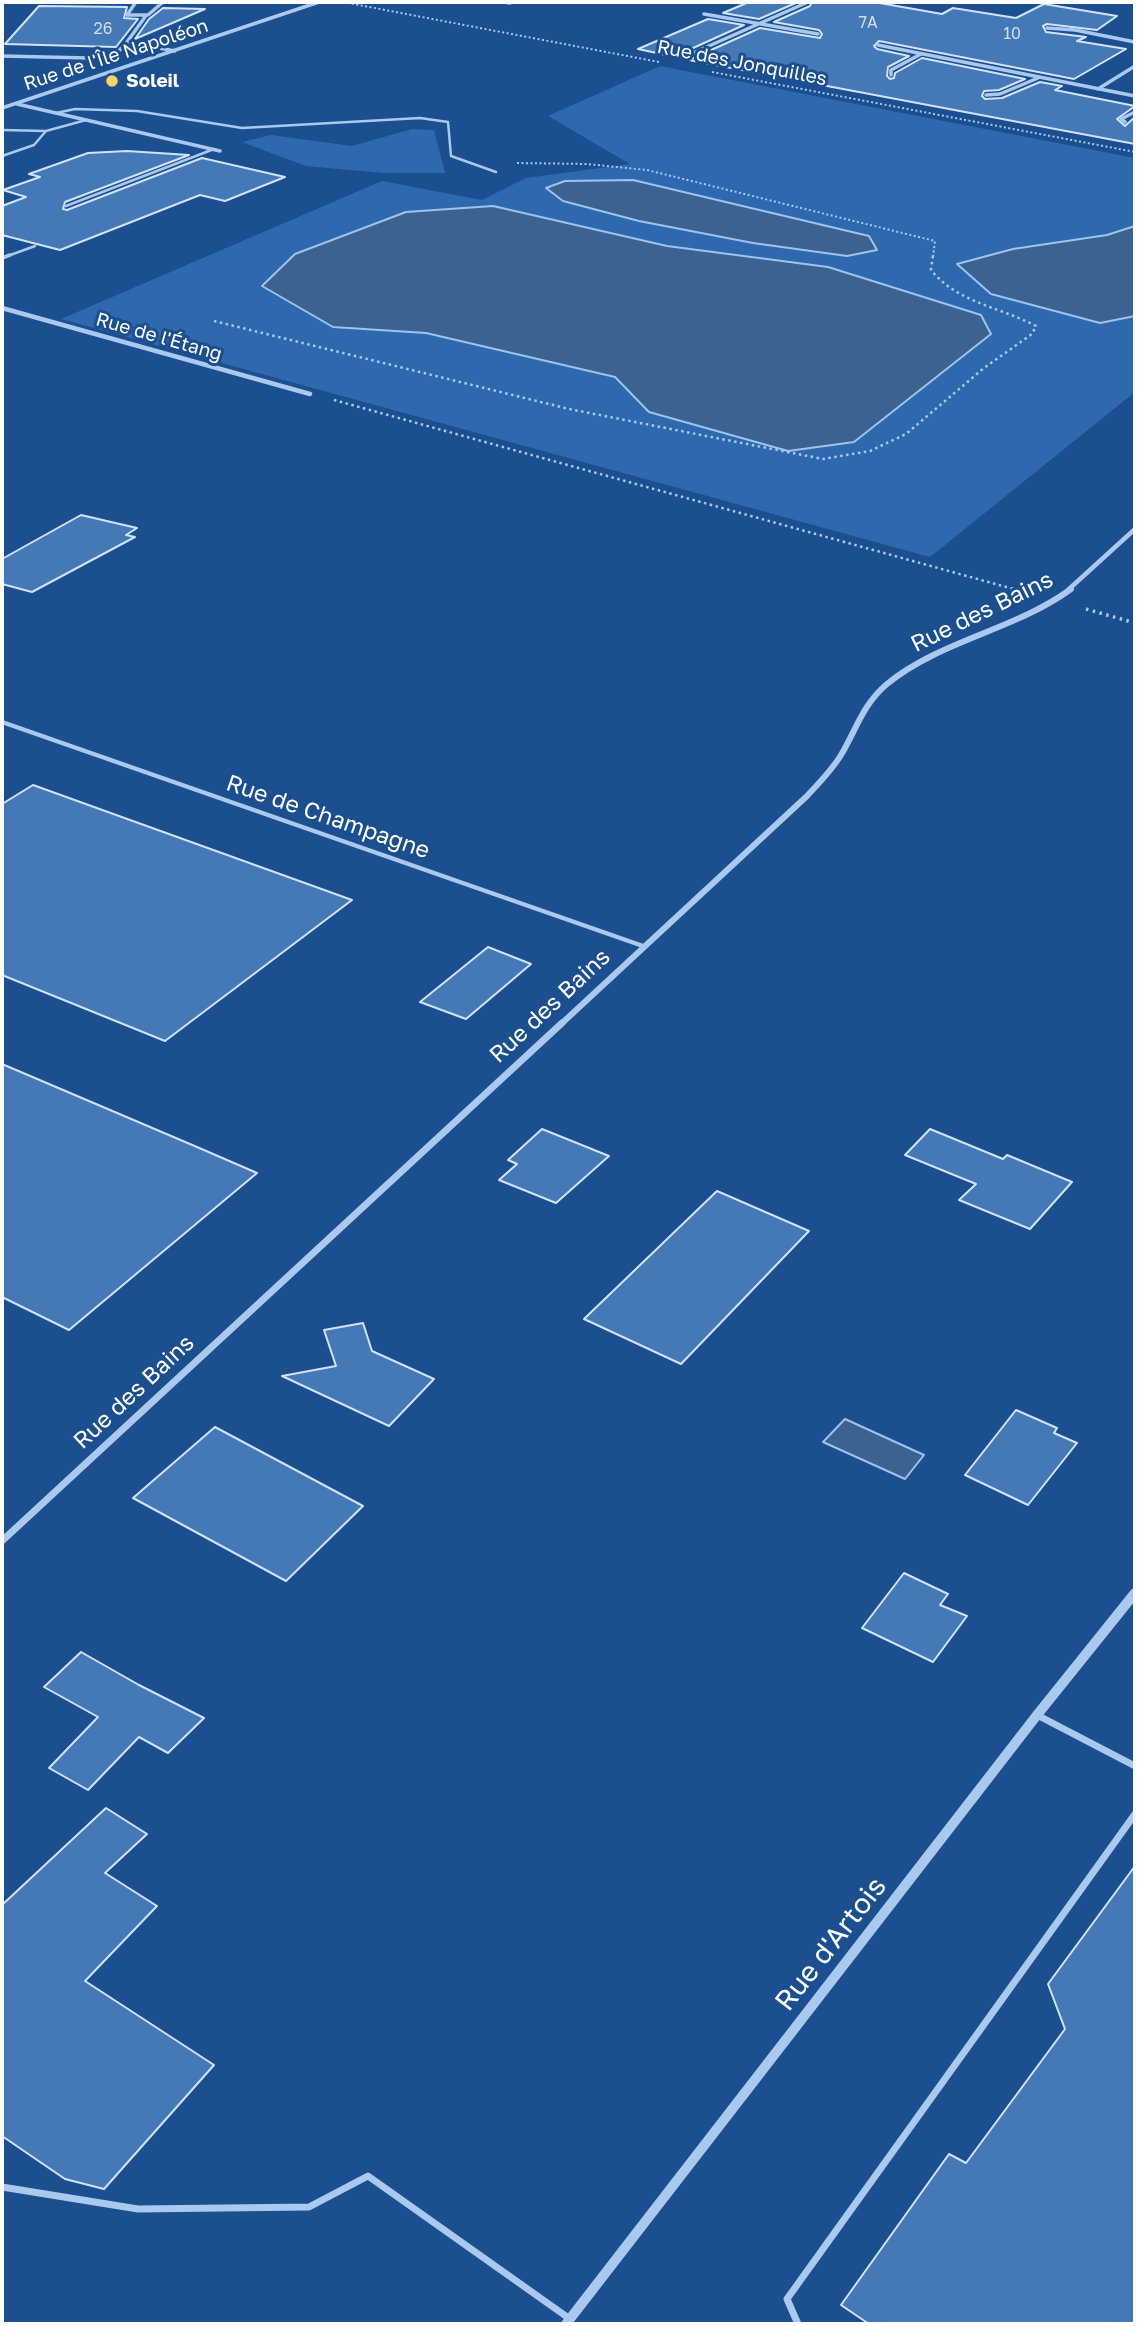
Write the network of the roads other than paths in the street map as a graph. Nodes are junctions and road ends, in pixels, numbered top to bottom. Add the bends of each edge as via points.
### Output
1 (136, 2) edge
2 (163, 2) edge
3 (319, 2) edge
4 (503, 2) edge
5 (808, 2) edge
6 (510, 3) edge
7 (704, 14) dead end
8 (145, 17) junction
9 (759, 23) junction
10 (1047, 28) dead end
11 (818, 34) dead end
12 (127, 42) junction
13 (1135, 42) edge
14 (878, 45) dead end
15 (176, 52) junction
16 (922, 54) junction
17 (2, 56) edge
18 (684, 57) dead end
19 (1135, 65) edge
20 (891, 75) dead end
21 (1039, 77) junction
22 (1098, 89) junction
23 (986, 95) dead end
24 (1135, 96) edge
25 (15, 103) junction
26 (2, 108) edge
27 (1135, 112) edge
28 (56, 113) junction
29 (86, 120) junction
30 (1125, 122) dead end
31 (2, 130) edge
32 (46, 131) junction
33 (214, 149) junction
34 (220, 151) dead end
35 (2, 156) edge
36 (496, 172) dead end
37 (66, 206) dead end
38 (35, 246) dead end
39 (2, 258) edge
40 (2, 308) edge
41 (310, 394) road end
42 (1135, 529) edge
43 (2, 722) edge
44 (643, 946) junction
45 (2, 1541) edge
46 (1135, 1593) edge
47 (1037, 1715) junction
48 (1135, 1766) edge
49 (1135, 1814) edge
50 (2, 2187) edge
51 (568, 2322) edge
52 (797, 2324) edge

1 - 8 street via 127,15
2 - 8 street
3 - 15 street, Rue de l'Île Napoléon
4 - 6 street
5 - 9 street
7 - 9 street
8 - 12 street
9 - 11 street
9 - 18 street
10 - 13 street
12 - 15 street
12 - 17 street via 115,55
14 - 16 street
15 - 25 street, Rue de l'Île Napoléon
16 - 20 street via 891,70
16 - 21 street
19 - 22 street
21 - 22 street
21 - 23 street via 1000,94
22 - 24 street
25 - 26 street, Rue de l'Île Napoléon
25 - 28 street
27 - 30 street via 1121,120
28 - 29 street
28 - 36 lane via 75,109 137,111 243,128 420,118 448,122 451,156
29 - 32 lane
29 - 33 street
31 - 32 lane
32 - 35 lane via 34,145
33 - 34 street
33 - 37 lane
38 - 39 lane
40 - 41 street, Rue de l'Étang
42 - 44 street, Rue des Bains via 1054,600 930,659 881,690 856,720 839,759 807,796
43 - 44 lane, Rue de Champagne
44 - 45 street, Rue des Bains
46 - 47 street, Rue d'Artois
47 - 48 lane
47 - 51 street, Rue d'Artois
49 - 52 lane via 787,2299
50 - 51 lane via 138,2209 309,2207 368,2176

